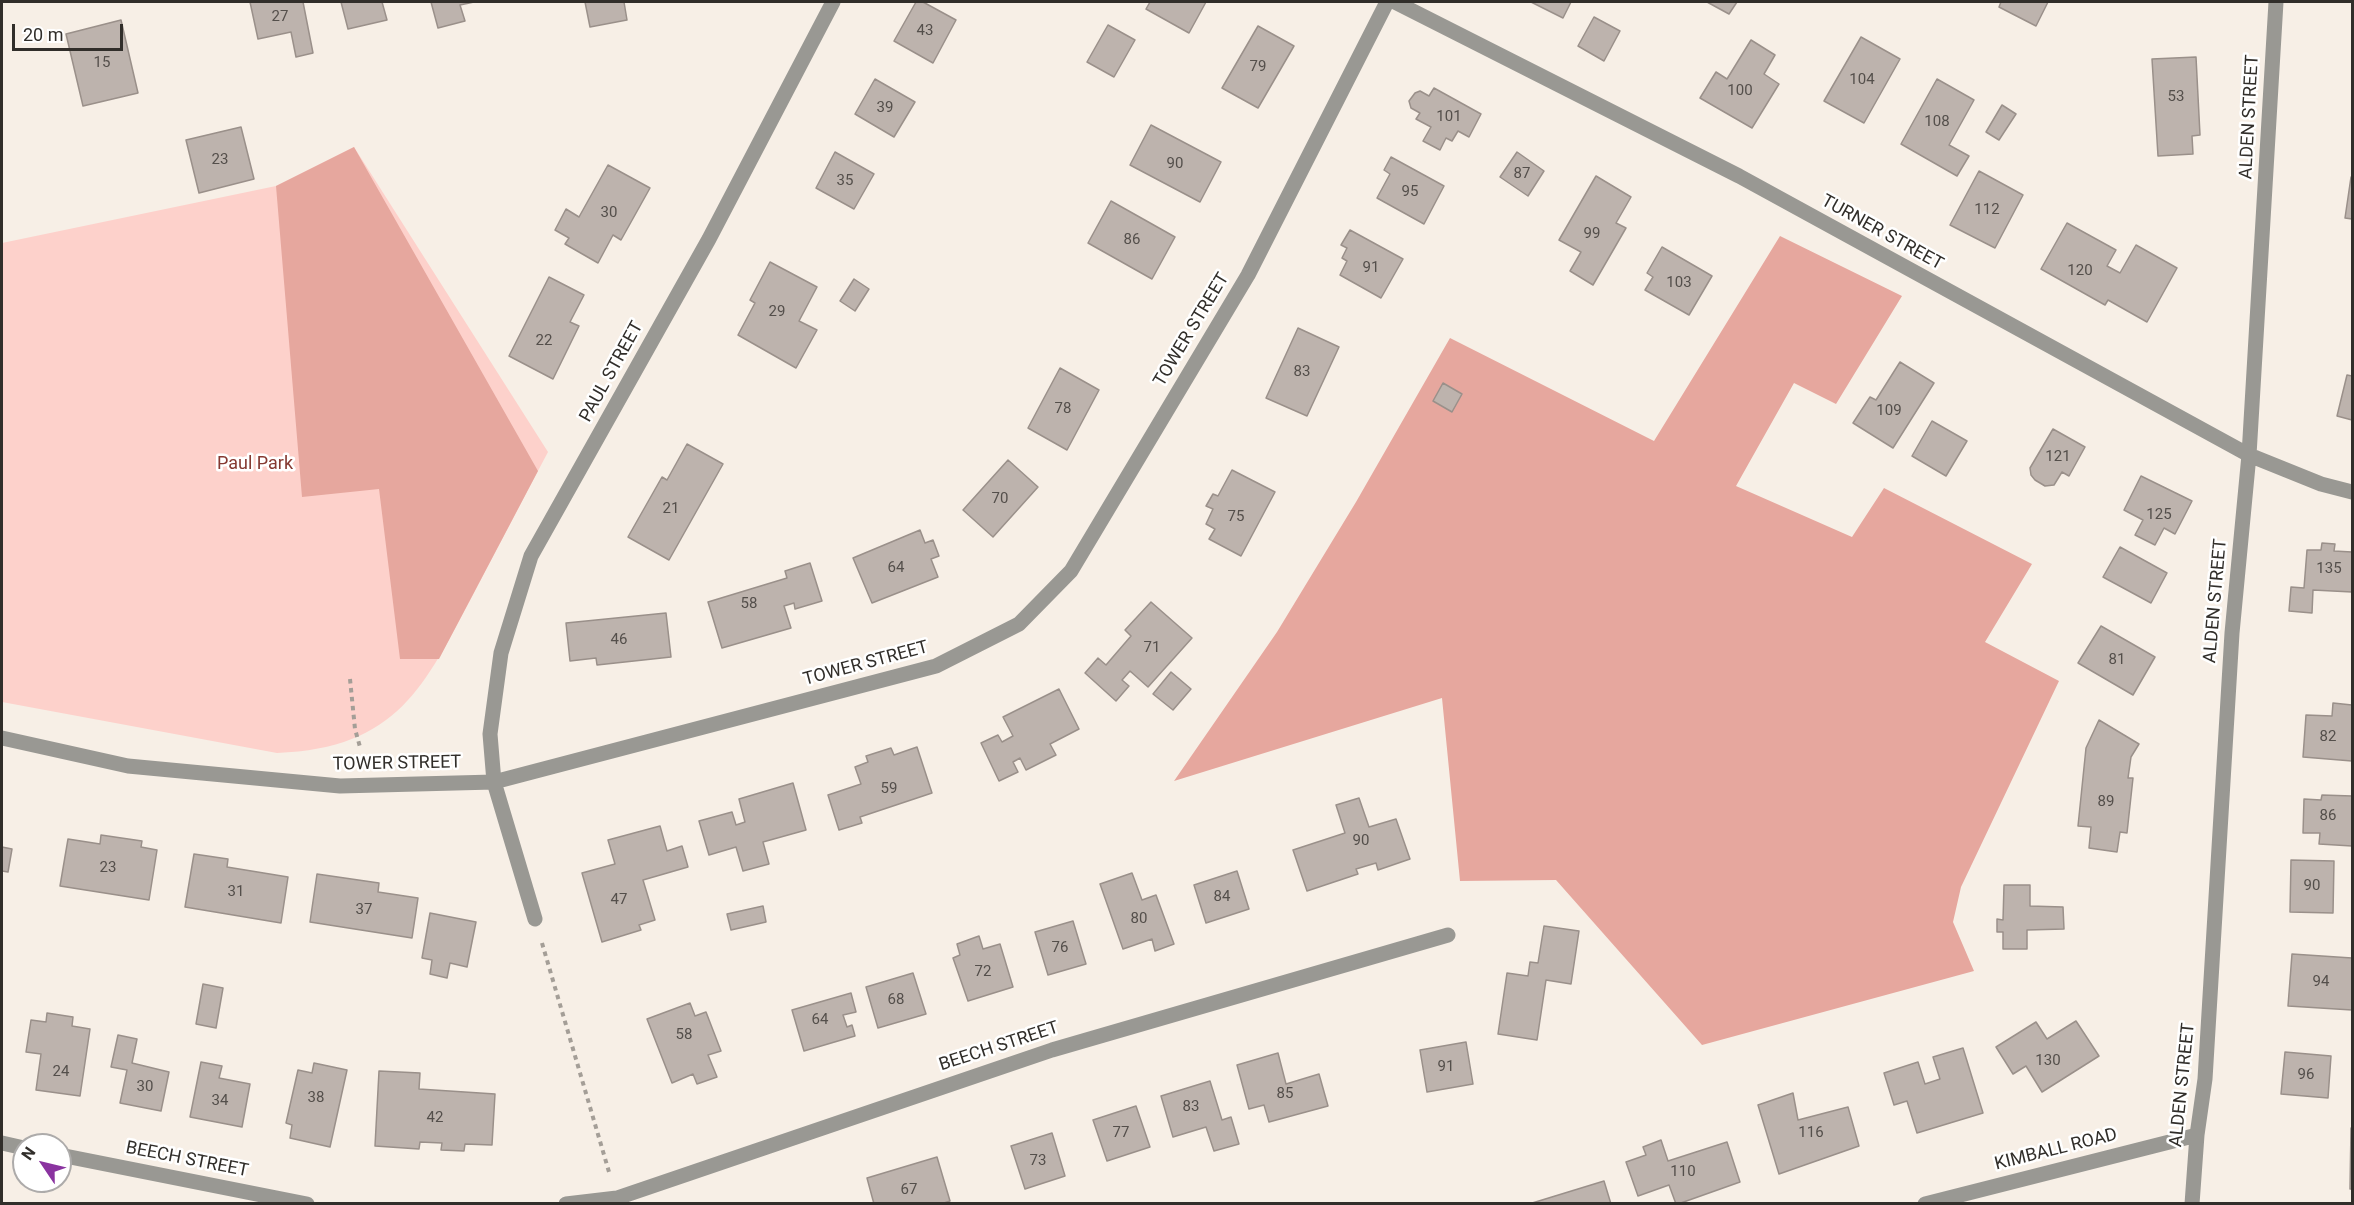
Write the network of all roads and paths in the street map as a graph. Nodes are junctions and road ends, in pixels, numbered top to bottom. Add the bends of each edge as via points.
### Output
1 (833, 2) edge
2 (1387, 2) edge
3 (1395, 2) edge
4 (2276, 2) edge
5 (2249, 455) junction
6 (2352, 492) edge
7 (350, 678) dead end
8 (2, 738) edge
9 (360, 747) dead end
10 (494, 782) junction
11 (535, 920) joint
12 (1448, 935) dead end
13 (2197, 1135) junction
14 (72, 1157) edge
15 (618, 1201) edge
16 (307, 1203) edge
17 (566, 1203) edge
18 (1925, 1203) edge
19 (2192, 1203) edge

1 - 10 street, PAUL STREET via 709,238 531,556 501,653 490,734
2 - 10 street, TOWER STREET via 1248,275 1071,571 1019,624 936,666
3 - 5 street, TURNER STREET via 1738,176
4 - 5 street, ALDEN STREET
5 - 6 street, TURNER STREET
5 - 13 street, ALDEN STREET via 2232,633 2205,1079
7 - 9 path
8 - 10 street, TOWER STREET via 128,766 340,786
10 - 11 street, PAUL STREET
11 - 15 path
12 - 15 street, BEECH STREET via 1052,1050
13 - 18 street, KIMBALL ROAD
13 - 19 street, ALDEN STREET
14 - 16 street, BEECH STREET
15 - 17 street, BEECH STREET

